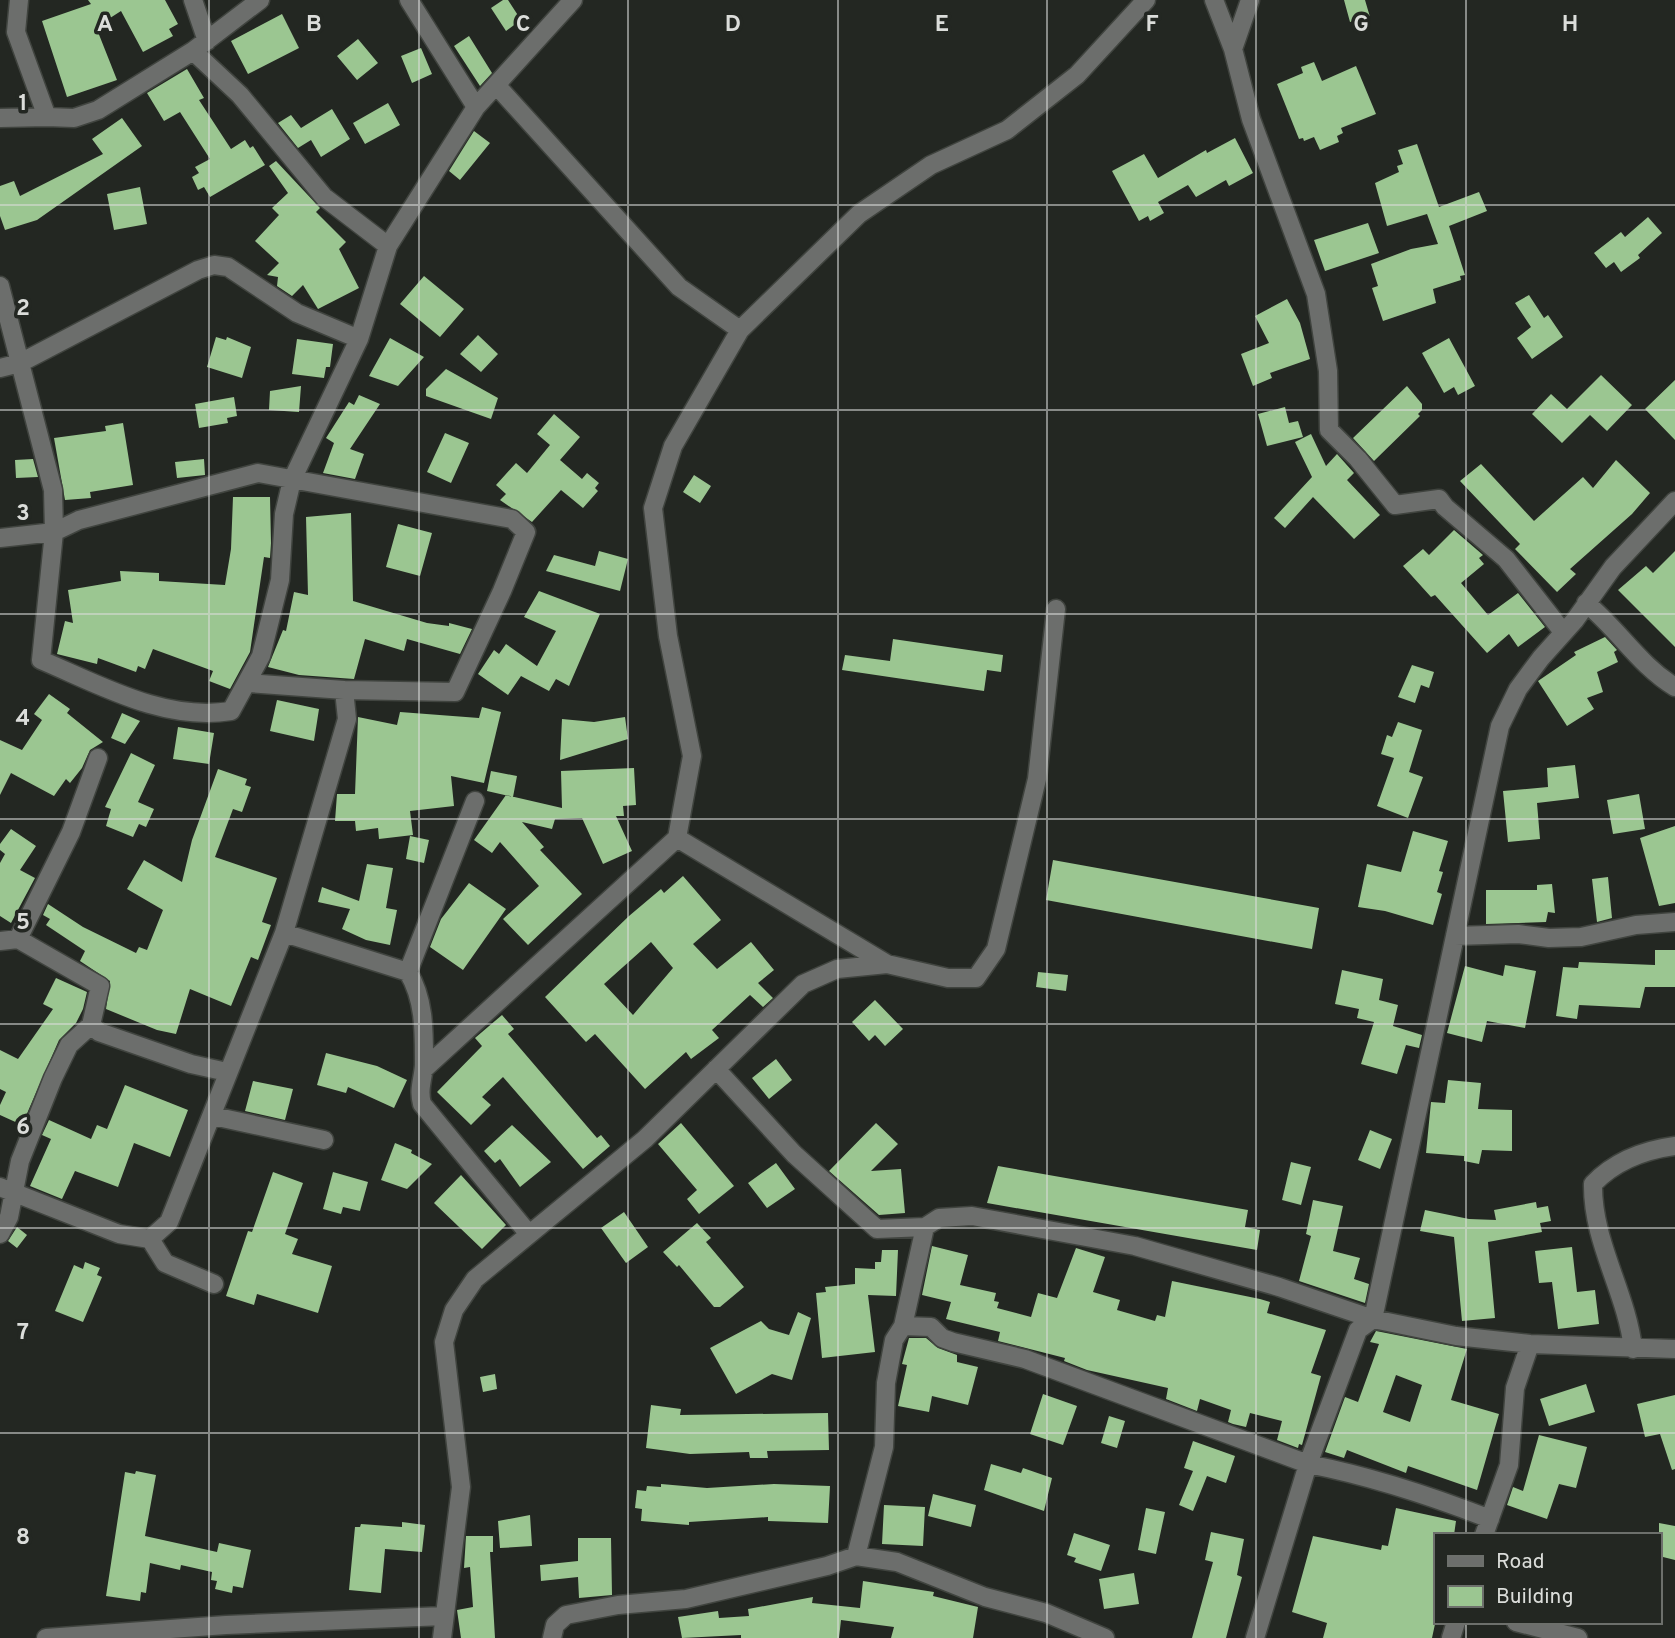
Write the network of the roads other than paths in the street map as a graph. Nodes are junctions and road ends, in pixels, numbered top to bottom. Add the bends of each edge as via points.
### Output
1 (19, 0) edge
2 (194, 0) edge
3 (260, 0) edge
4 (409, 0) edge
5 (573, 0) edge
6 (1146, 0) edge
7 (1214, 0) edge
8 (1250, 0) edge
9 (200, 46) junction
10 (1233, 49) junction
11 (497, 86) junction
12 (476, 107) junction
13 (47, 117) junction
14 (0, 118) edge
15 (388, 246) junction
16 (0, 286) edge
17 (740, 330) junction
18 (359, 340) junction
19 (20, 363) junction
20 (0, 368) edge
21 (292, 480) junction
22 (1675, 501) edge
23 (54, 532) junction
24 (0, 538) edge
25 (1587, 603) junction
26 (1056, 609) dead end
27 (1563, 632) junction
28 (248, 683) junction
29 (1675, 687) edge
30 (344, 690) junction
31 (98, 758) dead end
32 (475, 801) dead end
33 (677, 838) junction
34 (1675, 922) edge
35 (284, 933) junction
36 (1455, 936) junction
37 (9, 940) edge
38 (887, 964) junction
39 (408, 972) junction
40 (91, 1025) junction
41 (424, 1069) junction
42 (716, 1069) junction
43 (227, 1072) junction
44 (213, 1116) junction
45 (324, 1140) dead end
46 (1675, 1146) edge
47 (6, 1190) edge
48 (925, 1227) junction
49 (528, 1233) junction
50 (0, 1234) edge
51 (150, 1239) junction
52 (214, 1284) dead end
53 (1348, 1309) junction
54 (1373, 1319) junction
55 (903, 1326) junction
56 (1358, 1330) junction
57 (1530, 1344) junction
58 (1633, 1349) junction
59 (1675, 1349) edge
60 (1308, 1464) junction
61 (1487, 1527) edge
62 (856, 1556) junction
63 (444, 1616) junction
64 (1524, 1624) edge
65 (46, 1638) edge
66 (442, 1638) edge
67 (552, 1638) edge
68 (1105, 1638) edge
69 (1255, 1638) edge
70 (1578, 1638) edge

1 - 13 street via 16,32
2 - 9 street
3 - 9 street
4 - 12 street
5 - 11 street
6 - 17 street via 1077,75 1007,130 931,165 859,214
7 - 10 street
8 - 10 street
9 - 13 street via 98,110 74,118
9 - 15 street via 324,197
10 - 27 street via 1251,119 1316,294 1328,371 1329,430 1395,505 1440,499 1506,559
11 - 12 street
11 - 17 street via 679,287
12 - 15 street
13 - 14 street
15 - 18 street
16 - 19 street
17 - 33 street via 673,446 653,508 668,636 692,756
18 - 19 street via 297,313 228,267 214,265
18 - 21 street
19 - 20 street
19 - 23 street via 53,490
21 - 23 street via 258,473 79,520
21 - 28 street via 284,514 280,580 261,656
21 - 30 street via 512,519 526,532 455,692
22 - 25 street via 1613,567
23 - 24 street
23 - 28 street via 41,660 142,703 210,714 231,711
25 - 27 street
25 - 29 street via 1610,622 1646,667
26 - 38 street via 1037,779 996,949 976,978 948,978
27 - 36 street via 1518,688 1500,726
28 - 30 street
30 - 35 street via 347,719
31 - 37 street via 71,832
32 - 39 street
33 - 38 street
33 - 41 street
34 - 36 street via 1581,937
35 - 39 street
35 - 43 street
36 - 54 street
37 - 40 street via 100,986
38 - 42 street via 837,969 803,984
39 - 41 street via 421,1001
40 - 43 street via 99,1032 191,1064
40 - 47 street via 69,1045
41 - 49 street via 418,1090 422,1104
42 - 48 street via 794,1154 877,1229
42 - 49 street via 645,1139
43 - 44 street
44 - 45 street
44 - 51 street via 169,1222
46 - 58 street via 1650,1150 1615,1165 1593,1184 1605,1256 1630,1323
47 - 50 street via 9,1217
47 - 51 street via 119,1234
48 - 53 street via 939,1218 972,1216 1123,1244
48 - 55 street
49 - 63 street via 475,1279 454,1310 444,1342 461,1488
51 - 52 street via 164,1264
53 - 54 street
53 - 56 street
54 - 56 street
54 - 57 street via 1456,1336
55 - 60 street via 931,1327 953,1342 1025,1359
55 - 62 street via 894,1340 886,1383 884,1447
56 - 60 street
57 - 58 street
57 - 61 street via 1515,1388 1509,1465
58 - 59 street
60 - 61 street via 1436,1498
60 - 69 street
62 - 67 street via 686,1599 566,1615 555,1625
62 - 68 street via 897,1562
63 - 65 street
63 - 66 street
64 - 70 street

